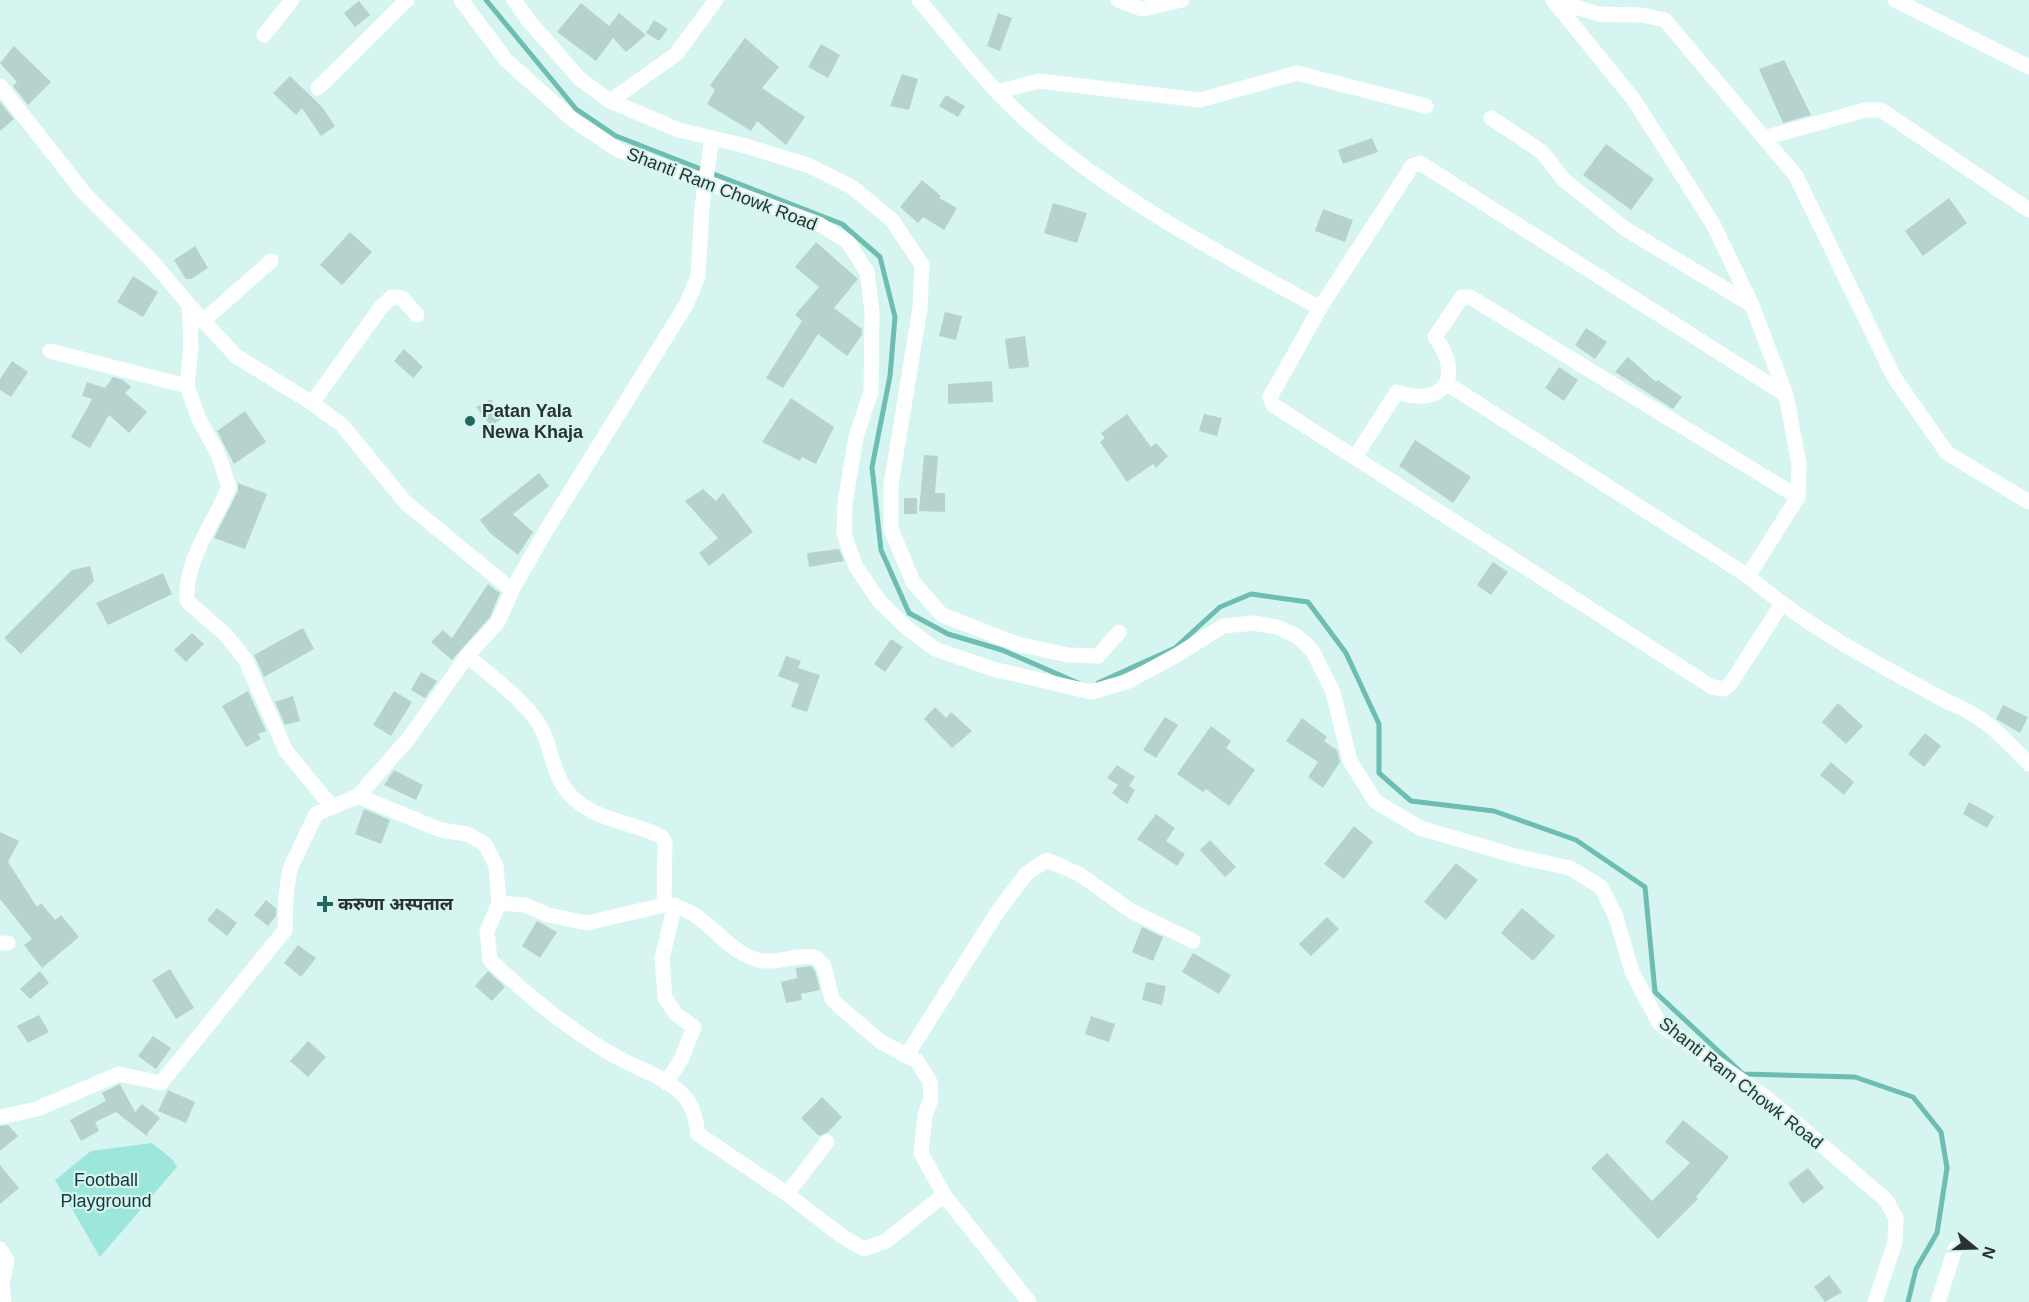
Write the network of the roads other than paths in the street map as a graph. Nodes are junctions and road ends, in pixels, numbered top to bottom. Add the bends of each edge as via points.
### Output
1 (292, 0) edge
2 (408, 0) edge
3 (461, 0) edge
4 (514, 0) edge
5 (716, 0) edge
6 (919, 0) edge
7 (1118, 0) edge
8 (1182, 0) edge
9 (1553, 0) edge
10 (1895, 0) edge
11 (264, 34) dead end
12 (2029, 68) edge
13 (0, 86) edge
14 (318, 88) dead end
15 (997, 92) junction
16 (610, 101) junction
17 (1426, 106) dead end
18 (1491, 118) dead end
19 (1764, 138) junction
20 (710, 145) junction
21 (705, 180) junction
22 (2029, 210) edge
23 (271, 261) dead end
24 (189, 305) junction
25 (1752, 305) junction
26 (1320, 308) junction
27 (417, 315) dead end
28 (202, 322) junction
29 (50, 351) dead end
30 (1446, 383) junction
31 (187, 386) junction
32 (1786, 395) junction
33 (312, 403) junction
34 (1355, 457) junction
35 (1798, 497) junction
36 (2029, 502) edge
37 (1748, 576) junction
38 (512, 590) junction
39 (1781, 604) junction
40 (1119, 632) dead end
41 (467, 656) junction
42 (2029, 764) edge
43 (358, 796) junction
44 (332, 807) junction
45 (499, 903) junction
46 (670, 905) junction
47 (1193, 941) dead end
48 (907, 1055) junction
49 (666, 1083) junction
50 (0, 1117) edge
51 (827, 1142) dead end
52 (787, 1194) junction
53 (944, 1195) junction
54 (0, 1249) edge
55 (1955, 1249) dead end
56 (4, 1302) edge
57 (1029, 1302) edge
58 (1875, 1302) edge
59 (1938, 1302) edge

1 - 11 street
2 - 14 street
3 - 21 street, Shanti Ram Chowk Road via 506,60 573,120 618,150
4 - 16 street via 580,79
5 - 16 street via 676,54
6 - 15 street
7 - 8 street via 1142,9
9 - 19 street via 1599,14 1665,20
9 - 25 street via 1634,100 1713,224
10 - 12 street
13 - 24 street via 84,193 153,262
15 - 17 street via 1039,81 1200,100 1297,73
15 - 26 street via 1029,123 1130,200
16 - 20 street
18 - 25 street via 1542,152 1564,180 1627,230
19 - 22 street via 1865,110 1881,110
19 - 36 street via 1796,176 1894,377 1947,453
20 - 21 street
20 - 40 street via 808,165 852,187 892,220 922,265 920,308 891,485 891,530 913,582 942,615 1017,645 1068,655 1098,656
21 - 38 street via 698,277 686,304
21 - 58 street, Shanti Ram Chowk Road via 819,224 848,242 867,272 872,311 872,392 856,437 844,534 856,567 887,608 934,649 993,669 1091,692 1130,681 1223,626 1253,623 1297,636 1312,650 1333,692 1350,761 1375,801 1420,828 1570,868 1601,887 1616,917 1637,983 1659,1023 1768,1099 1886,1200 1896,1218 1895,1242
23 - 28 street
24 - 28 street
24 - 31 street via 191,346
25 - 32 street
26 - 32 street via 1412,166 1420,163
26 - 34 street via 1270,397 1280,411
27 - 33 street via 402,298 392,297
28 - 33 street via 236,356
29 - 31 street
30 - 34 street via 1431,396 1416,398 1397,392
30 - 35 street via 1449,361 1436,337 1462,297 1470,297
30 - 37 street
31 - 44 street via 229,487 200,546 186,585 187,602 226,635 245,659 286,752
32 - 35 street via 1799,464
33 - 38 street via 342,425 405,502
34 - 39 street via 1712,687 1724,689 1731,682
35 - 37 street
37 - 39 street
38 - 41 street via 498,622
39 - 42 street via 1829,637 1984,720
41 - 43 street via 409,738
41 - 46 street via 507,688 529,712 544,733 562,786 576,801 606,819 662,837
43 - 44 street
43 - 45 street via 485,844 496,866
44 - 50 street via 316,814 290,869 285,930 161,1083 119,1074 37,1109
45 - 46 street via 525,905 587,923
45 - 49 street via 487,931 490,960 531,998 613,1056
46 - 48 street via 697,914 728,942 758,960 815,957 824,966 832,999 881,1042
46 - 49 street via 662,958 665,998 676,1014 694,1027 682,1058
47 - 48 street via 1131,911 1079,874 1047,860 1027,873 998,911
48 - 53 street via 930,1082 931,1099 921,1153
49 - 52 street via 682,1094 695,1113 698,1134
51 - 52 street
52 - 53 street via 864,1249 886,1240
53 - 57 street
54 - 56 street via 7,1261
55 - 59 street

